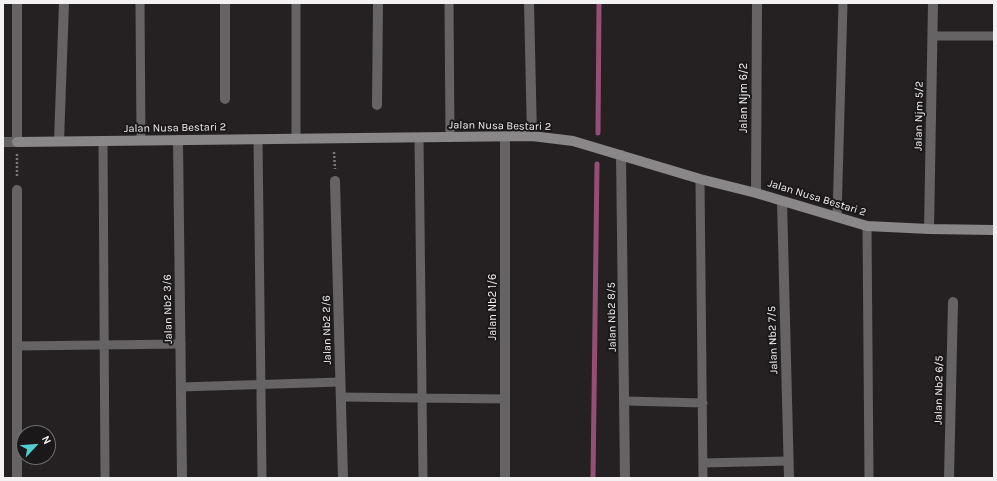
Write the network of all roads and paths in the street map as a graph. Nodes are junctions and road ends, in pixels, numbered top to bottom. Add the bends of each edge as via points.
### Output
1 (17, 3) edge
2 (64, 3) edge
3 (140, 3) edge
4 (225, 3) edge
5 (296, 3) edge
6 (378, 3) edge
7 (449, 3) edge
8 (529, 3) edge
9 (757, 3) edge
10 (844, 3) edge
11 (933, 3) edge
12 (933, 36) junction
13 (994, 36) edge
14 (225, 98) dead end
15 (377, 105) dead end
16 (532, 136) junction
17 (450, 137) junction
18 (505, 137) junction
19 (419, 138) junction
20 (258, 139) junction
21 (296, 139) junction
22 (334, 139) junction
23 (141, 140) junction
24 (178, 140) junction
25 (59, 141) junction
26 (103, 141) junction
27 (3, 142) edge
28 (17, 142) junction
29 (620, 155) junction
30 (700, 179) junction
31 (335, 181) joint
32 (17, 190) joint
33 (756, 192) junction
34 (782, 201) junction
35 (837, 217) junction
36 (867, 226) junction
37 (929, 229) junction
38 (994, 230) edge
39 (953, 302) dead end
40 (181, 344) junction
41 (104, 345) junction
42 (17, 346) junction
43 (340, 382) junction
44 (260, 384) junction
45 (181, 387) junction
46 (341, 397) junction
47 (422, 398) junction
48 (505, 399) junction
49 (626, 401) junction
50 (703, 403) junction
51 (788, 461) junction
52 (703, 462) junction
53 (17, 478) edge
54 (105, 478) edge
55 (182, 478) edge
56 (262, 478) edge
57 (343, 478) edge
58 (423, 478) edge
59 (506, 478) edge
60 (625, 478) edge
61 (703, 478) edge
62 (788, 478) edge
63 (869, 478) edge
64 (949, 478) edge

1 - 28 street
2 - 25 street
3 - 23 lane
4 - 14 street
5 - 21 lane
6 - 15 street
7 - 17 lane
8 - 16 street
9 - 33 street, Jalan Njm 6/2
10 - 35 lane
11 - 12 street, Jalan Njm 5/2
12 - 13 lane
12 - 37 street, Jalan Njm 5/2
16 - 18 street, Jalan Nusa Bestari 2
16 - 29 street, Jalan Nusa Bestari 2 via 573,141
17 - 18 street, Jalan Nusa Bestari 2
17 - 19 street, Jalan Nusa Bestari 2
18 - 48 street, Jalan Nb2 1/6
19 - 22 street, Jalan Nusa Bestari 2
19 - 47 lane
20 - 21 street, Jalan Nusa Bestari 2
20 - 24 street, Jalan Nusa Bestari 2
20 - 44 lane
21 - 22 street, Jalan Nusa Bestari 2
22 - 31 path
23 - 24 street, Jalan Nusa Bestari 2
23 - 26 street, Jalan Nusa Bestari 2
24 - 40 street, Jalan Nb2 3/6
25 - 26 street, Jalan Nusa Bestari 2
25 - 28 street, Jalan Nusa Bestari 2
26 - 41 lane
27 - 28 street
28 - 32 path
29 - 30 street, Jalan Nusa Bestari 2
29 - 49 street, Jalan Nb2 8/5
30 - 33 street, Jalan Nusa Bestari 2
30 - 50 lane
31 - 43 street, Jalan Nb2 2/6
32 - 42 street
33 - 34 street, Jalan Nusa Bestari 2
34 - 35 street, Jalan Nusa Bestari 2
34 - 51 street, Jalan Nb2 7/5
35 - 36 street, Jalan Nusa Bestari 2
36 - 37 street, Jalan Nusa Bestari 2
36 - 63 lane
37 - 38 street, Jalan Nusa Bestari 2
39 - 64 street, Jalan Nb2 6/5
40 - 41 lane
40 - 45 street, Jalan Nb2 3/6
41 - 42 lane
41 - 54 lane
42 - 53 street
43 - 44 lane
43 - 46 street, Jalan Nb2 2/6
44 - 45 lane
44 - 56 lane
45 - 55 street, Jalan Nb2 3/6
46 - 47 lane
46 - 57 street, Jalan Nb2 2/6
47 - 48 lane
47 - 58 lane
48 - 59 street, Jalan Nb2 1/6
49 - 50 lane
49 - 60 street, Jalan Nb2 8/5
50 - 52 lane
51 - 52 lane
51 - 62 street, Jalan Nb2 7/5
52 - 61 lane

